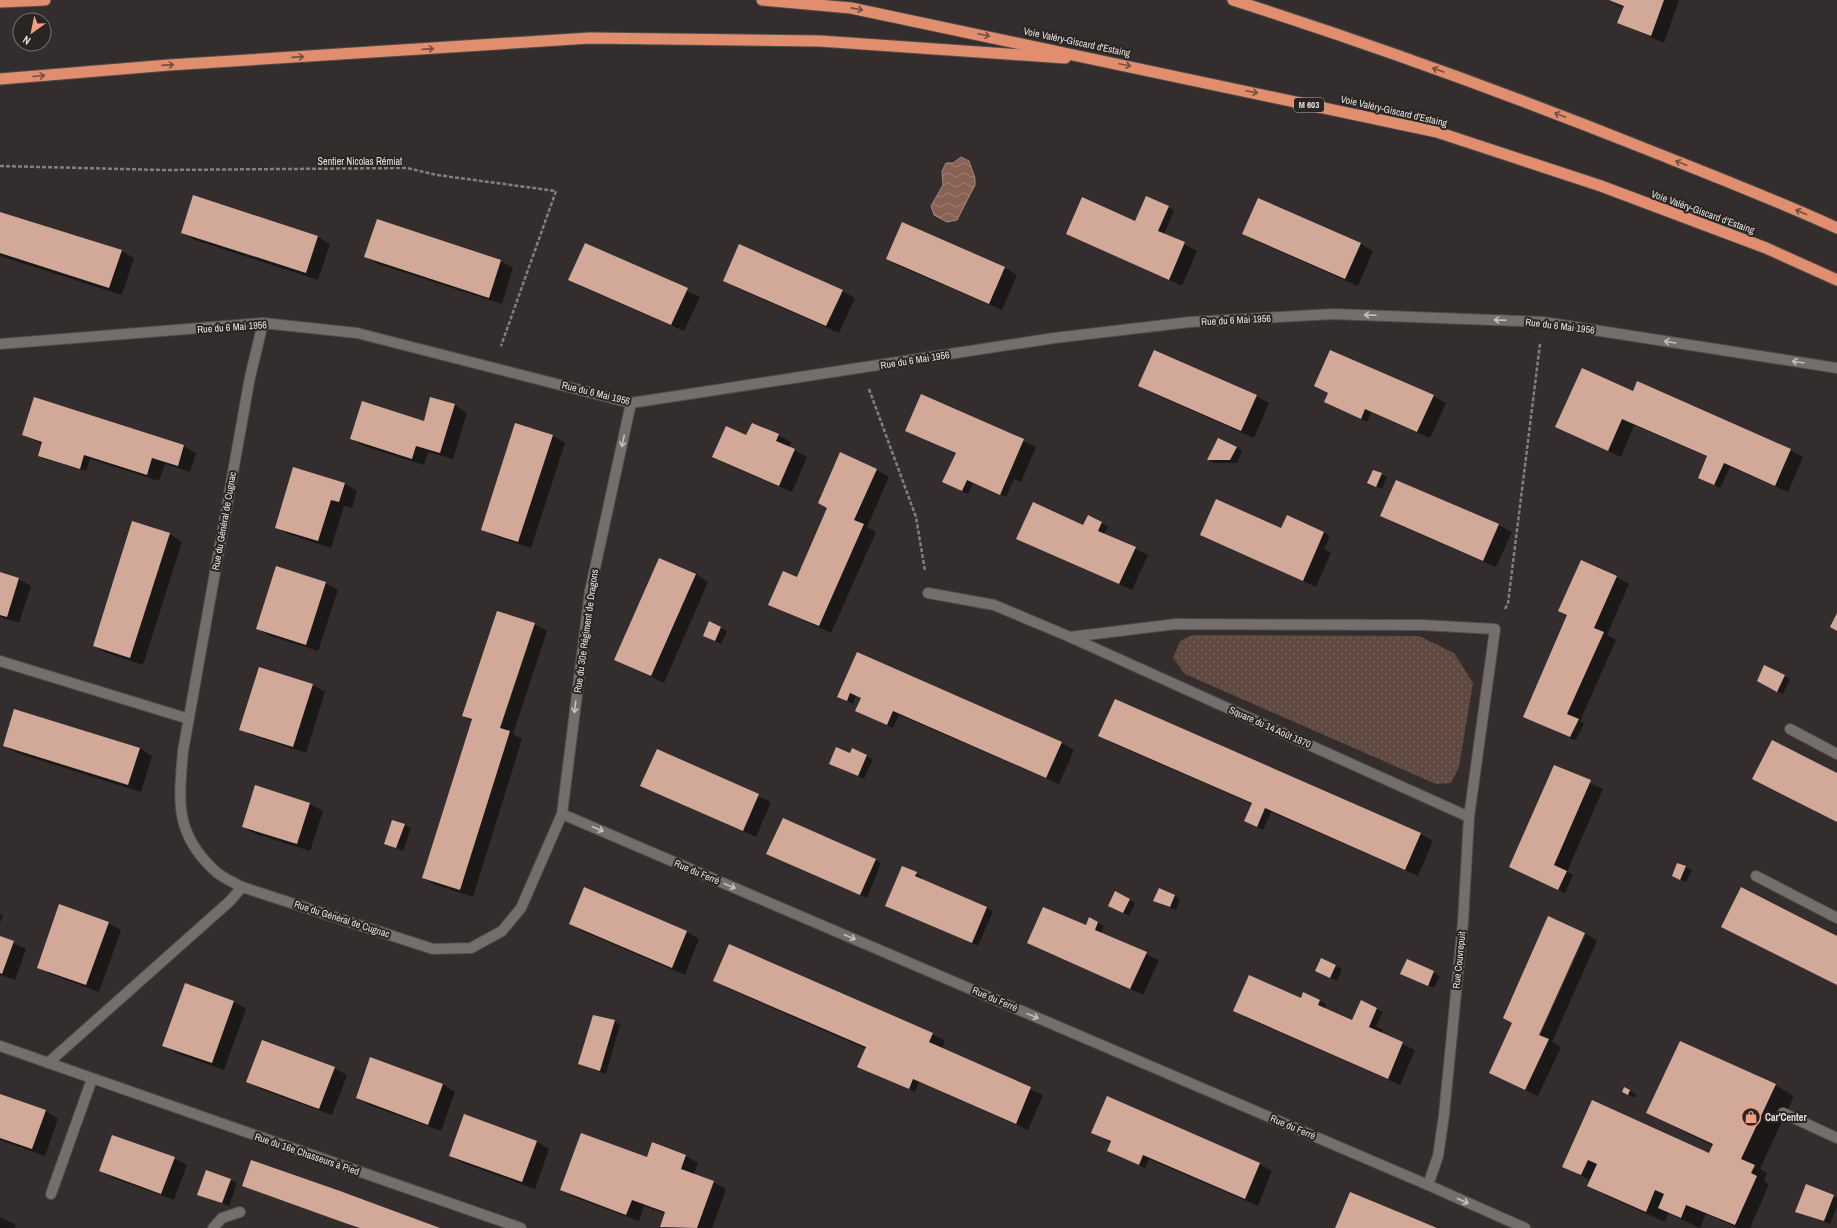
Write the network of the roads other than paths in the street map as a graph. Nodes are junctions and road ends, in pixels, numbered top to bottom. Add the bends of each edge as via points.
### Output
1 (45, 0) edge
2 (762, 0) edge
3 (1233, 0) edge
4 (1252, 0) edge
5 (0, 2) edge
6 (1303, 22) junction
7 (1108, 61) junction
8 (0, 79) edge
9 (1837, 228) edge
10 (1837, 280) edge
11 (263, 323) junction
12 (0, 344) edge
13 (1837, 368) edge
14 (631, 403) junction
15 (928, 593) road end
16 (1495, 629) joint
17 (1070, 637) junction
18 (0, 661) edge
19 (189, 719) junction
20 (1790, 730) dead end
21 (1837, 754) edge
22 (562, 814) junction
23 (1469, 816) junction
24 (1756, 876) dead end
25 (242, 887) junction
26 (1837, 918) edge
27 (0, 1046) edge
28 (48, 1063) junction
29 (92, 1079) junction
30 (1783, 1114) dead end
31 (1837, 1138) edge
32 (1428, 1185) junction
33 (51, 1194) dead end
34 (240, 1212) dead end
35 (213, 1228) edge
36 (521, 1228) edge
37 (1525, 1228) edge

1 - 5 highway
2 -> 7 highway, Voie Valéry-Giscard d'Estaing / M 603 via 851,8
3 - 6 highway
4 - 6 highway
9 -> 6 highway via 1540,106
8 -> 7 highway via 169,65 590,38 820,41
7 -> 10 highway, Voie Valéry-Giscard d'Estaing / M 603 via 1438,132 1601,186 1766,248
11 - 12 street, Rue du 6 Mai 1956
11 - 14 street, Rue du 6 Mai 1956 via 357,333
11 - 19 street, Rue du Général de Cugnac via 250,377
13 -> 14 street, Rue du 6 Mai 1956 via 1543,322 1333,314 1190,322 1054,338
14 -> 22 street, Rue du 30e Régiment de Dragons via 590,591
15 - 17 street, Square du 14 Août 1870 via 994,605
16 - 17 street, Square du 14 Août 1870 via 1422,624 1176,624
16 - 23 street, Rue Couvrepuit
17 - 23 street, Square du 14 Août 1870
18 - 19 street
19 - 25 street, Rue du Général de Cugnac via 179,799 187,837 213,870
20 - 21 street
22 - 25 street, Rue du Général de Cugnac via 521,908 502,931 471,948 434,949
22 -> 32 street, Rue du Ferré
23 - 32 street, Rue Couvrepuit via 1463,922 1444,1115 1438,1156
24 - 26 street
25 - 28 street via 230,901
27 - 28 street, Rue du 16e Chasseurs à Pied
28 - 29 street, Rue du 16e Chasseurs à Pied
29 - 33 street
29 - 36 street, Rue du 16e Chasseurs à Pied
30 - 31 street
32 -> 37 street
34 - 35 street via 222,1218

